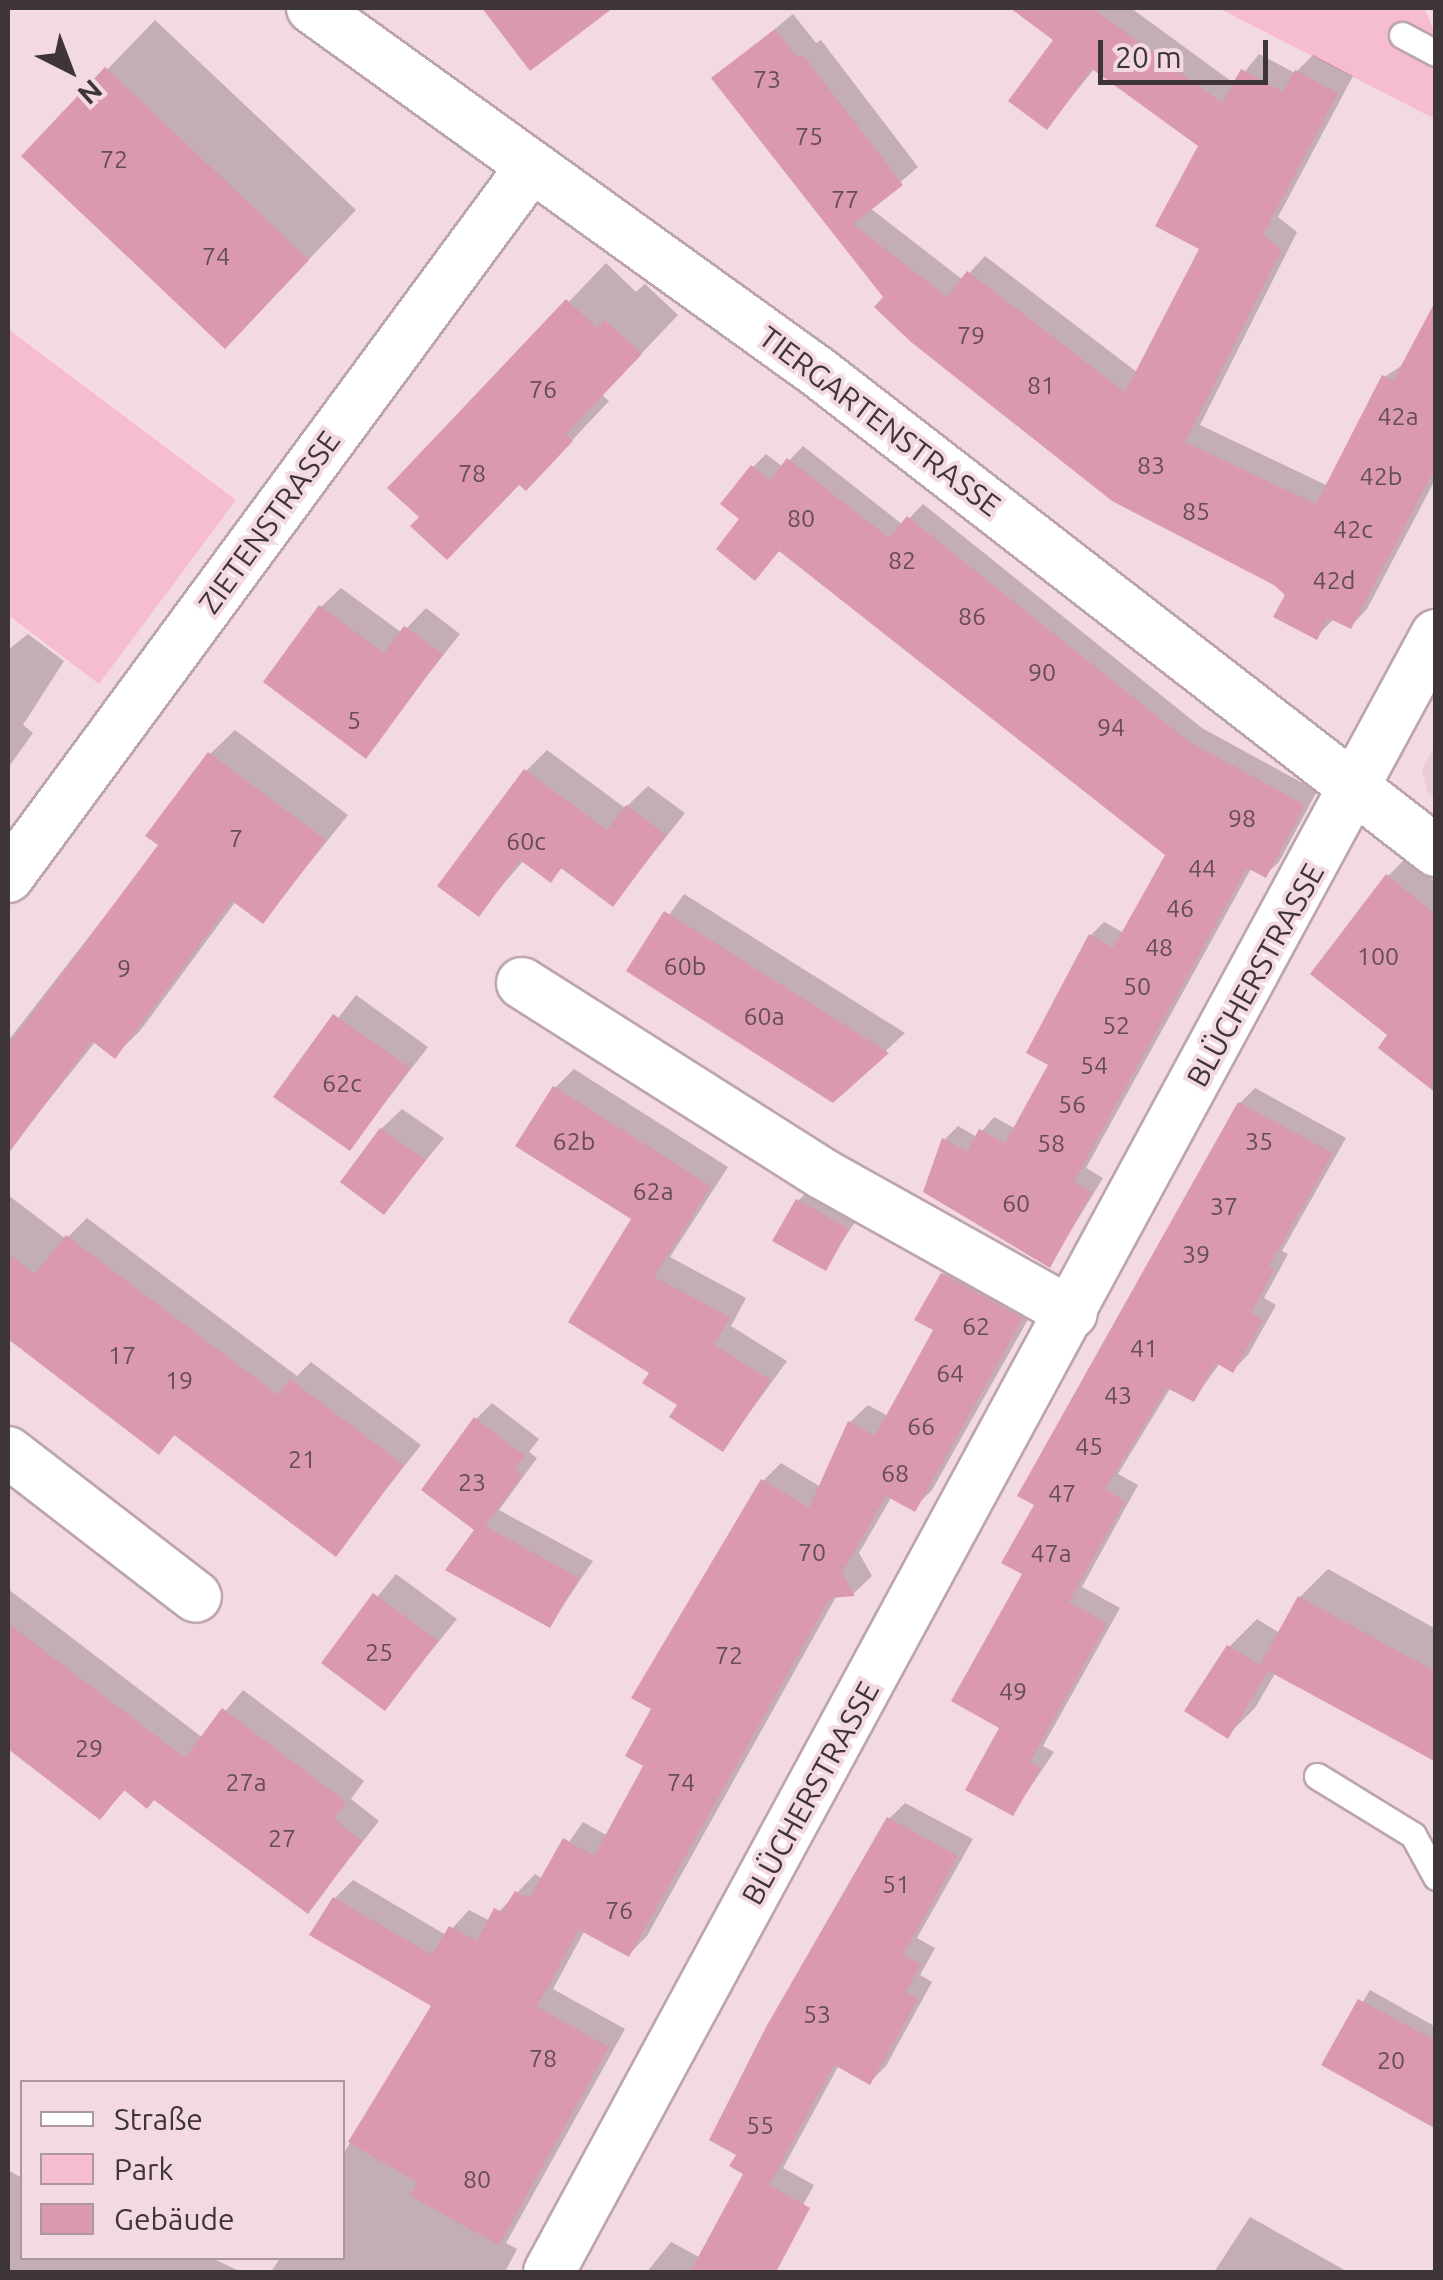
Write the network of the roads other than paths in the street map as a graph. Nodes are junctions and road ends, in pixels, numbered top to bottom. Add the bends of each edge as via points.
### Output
1 (312, 8) edge
2 (1402, 35) dead end
3 (1436, 53) edge
4 (531, 167) junction
5 (1436, 635) edge
6 (1356, 789) junction
7 (1436, 851) edge
8 (8, 877) edge
9 (522, 983) dead end
10 (1072, 1313) junction
11 (8, 1452) edge
12 (196, 1596) dead end
13 (1316, 1776) dead end
14 (1436, 1877) edge
15 (548, 2272) edge

1 - 4 street, TIERGARTENSTRASSE
2 - 3 lane
4 - 6 street, TIERGARTENSTRASSE via 818,372
4 - 8 street, ZIETENSTRASSE
5 - 6 street, BLÜCHERSTRASSE
6 - 7 street, TIERGARTENSTRASSE
6 - 10 street, BLÜCHERSTRASSE
9 - 10 street via 823,1174
10 - 15 street, BLÜCHERSTRASSE
11 - 12 street
13 - 14 lane via 1412,1835

